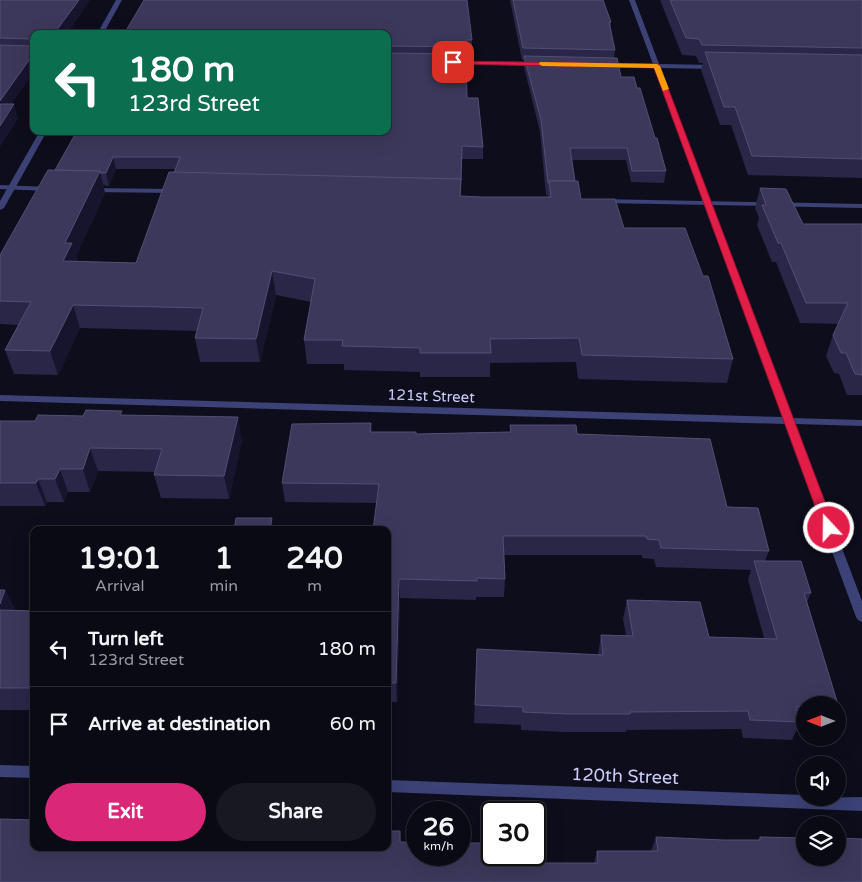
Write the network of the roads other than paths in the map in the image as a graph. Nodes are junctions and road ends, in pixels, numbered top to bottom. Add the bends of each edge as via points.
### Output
1 (119, 0) edge
2 (632, 0) edge
3 (102, 30) edge
4 (442, 62) edge
5 (546, 64) edge
6 (594, 65) edge
7 (657, 66) junction
8 (724, 67) edge
9 (42, 135) edge
10 (0, 187) edge
11 (12, 188) junction
12 (59, 189) edge
13 (79, 189) edge
14 (179, 192) edge
15 (598, 201) edge
16 (708, 203) junction
17 (862, 206) edge
18 (0, 208) edge
19 (0, 398) edge
20 (789, 421) junction
21 (862, 423) edge
22 (862, 617) edge
23 (0, 771) edge
24 (30, 772) edge
25 (391, 786) edge
26 (862, 804) edge

1 - 3 street
2 - 7 street
4 - 5 street
6 - 7 street
7 - 8 street
7 - 16 street
9 - 11 street
10 - 11 street
11 - 12 street
11 - 18 street
13 - 14 street
15 - 16 street
16 - 17 street
16 - 20 street
19 - 20 street, 121st Street
20 - 21 street, 121st Street
20 - 22 street
23 - 24 street
25 - 26 street, 120th Street

